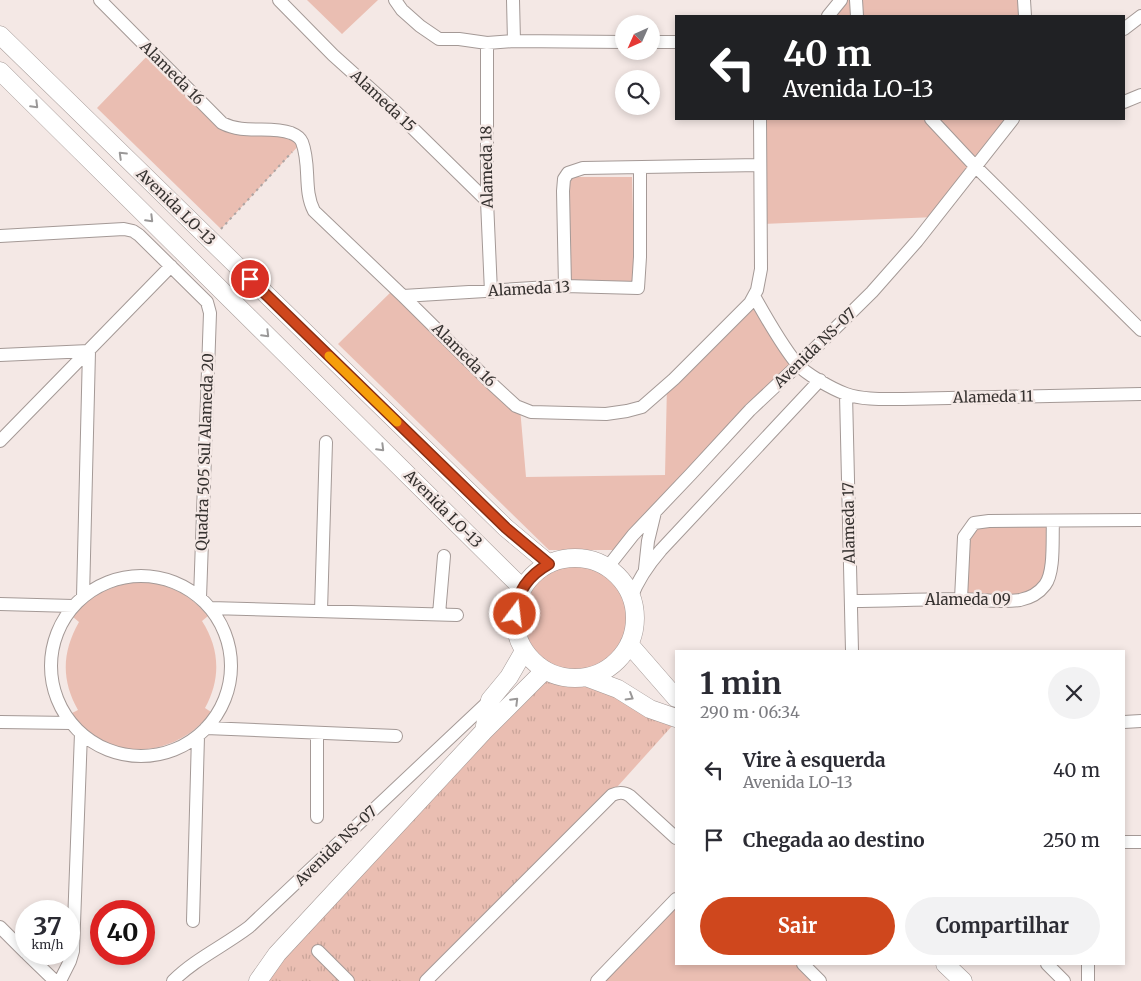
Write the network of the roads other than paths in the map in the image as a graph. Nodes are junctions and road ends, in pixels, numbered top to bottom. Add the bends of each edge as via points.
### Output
1 (100, 0) edge
2 (279, 0) edge
3 (395, 0) edge
4 (513, 0) edge
5 (841, 0) edge
6 (856, 0) edge
7 (1024, 0) edge
8 (829, 15) edge
9 (857, 15) edge
10 (1024, 15) edge
11 (1141, 16) edge
12 (1125, 28) edge
13 (0, 36) edge
14 (514, 41) junction
15 (615, 42) edge
16 (660, 42) edge
17 (675, 42) edge
18 (487, 43) junction
19 (0, 71) edge
20 (1141, 95) edge
21 (1125, 102) edge
22 (760, 120) edge
23 (932, 120) edge
24 (1012, 120) edge
25 (760, 165) junction
26 (975, 166) junction
27 (640, 168) junction
28 (488, 201) junction
29 (0, 236) edge
30 (171, 266) junction
31 (565, 286) junction
32 (491, 292) junction
33 (403, 296) junction
34 (754, 296) junction
35 (1141, 330) edge
36 (89, 351) junction
37 (0, 355) edge
38 (798, 365) junction
39 (820, 380) junction
40 (846, 394) junction
41 (1141, 394) edge
42 (0, 441) edge
43 (326, 442) dead end
44 (656, 512) junction
45 (1141, 520) edge
46 (1053, 521) junction
47 (444, 556) dead end
48 (549, 564) junction
49 (201, 568) junction
50 (607, 568) junction
51 (644, 569) junction
52 (83, 572) junction
53 (98, 587) junction
54 (185, 588) junction
55 (522, 588) junction
56 (83, 597) junction
57 (200, 598) junction
58 (631, 598) junction
59 (961, 599) junction
60 (851, 602) junction
61 (0, 604) edge
62 (44, 605) junction
63 (73, 606) junction
64 (210, 608) junction
65 (238, 609) junction
66 (321, 611) junction
67 (439, 614) junction
68 (457, 615) dead end
69 (60, 626) junction
70 (222, 628) junction
71 (628, 644) junction
72 (852, 650) edge
73 (524, 651) junction
74 (545, 670) junction
75 (586, 677) junction
76 (675, 695) edge
77 (490, 700) junction
78 (59, 703) junction
79 (218, 713) junction
80 (675, 718) edge
81 (1141, 721) edge
82 (0, 722) edge
83 (1125, 722) edge
84 (46, 723) junction
85 (71, 723) junction
86 (236, 730) junction
87 (484, 731) junction
88 (202, 732) junction
89 (81, 733) junction
90 (317, 733) junction
91 (396, 736) dead end
92 (98, 745) junction
93 (183, 746) junction
94 (80, 760) junction
95 (197, 766) junction
96 (317, 817) dead end
97 (675, 837) edge
98 (1125, 842) edge
99 (1141, 842) edge
100 (675, 900) edge
101 (193, 920) dead end
102 (0, 927) edge
103 (15, 941) edge
104 (318, 950) dead end
105 (39, 965) edge
106 (803, 965) edge
107 (946, 965) edge
108 (1048, 965) edge
109 (1088, 965) edge
110 (54, 981) edge
111 (60, 981) edge
112 (173, 981) edge
113 (258, 981) edge
114 (348, 981) edge
115 (426, 981) edge
116 (597, 981) edge
117 (820, 981) edge
118 (963, 981) edge
119 (1064, 981) edge
120 (1088, 981) edge

1 - 33 street, Alameda 16 via 222,123 236,128 287,131 296,135 302,142 308,195 314,211
2 - 28 street, Alameda 15
3 - 18 street via 420,26 439,39
4 - 14 street
5 - 8 street
6 - 9 street
7 - 10 street
11 - 12 street
48 -> 13 street, Avenida LO-13 via 506,528
14 - 15 street
14 - 18 street
16 - 17 street
18 - 28 street, Alameda 18
19 -> 55 street, Avenida LO-13
20 - 21 street
22 - 25 street, Alameda 16
23 - 26 street
24 - 26 street, Avenida NS-07
25 - 27 street
25 - 34 street, Alameda 16 via 761,269
26 - 35 street
26 - 38 street, Avenida NS-07 via 917,241 872,292
27 - 31 street via 583,168 568,173 563,185
27 - 31 street, Alameda 13 via 638,288
28 - 32 street, Alameda 18
29 - 30 street via 132,231
30 - 36 street
30 - 49 street, Quadra 505 Sul Alameda 20 via 209,306
31 - 32 street, Alameda 13
32 - 33 street, Alameda 13
33 - 34 street, Alameda 16 via 520,408 538,413 606,414 642,407
34 - 38 street
36 - 37 street
36 - 42 street
36 - 52 street
38 - 39 street, Alameda 11
38 - 44 street, Avenida NS-07 via 750,410
39 - 40 street, Alameda 11
39 - 51 street, Avenida NS-07
40 - 41 street, Alameda 11 via 902,399
40 - 60 street, Alameda 17
43 - 66 street
44 - 50 street, Avenida NS-07
44 - 51 street
45 - 46 street
46 - 59 street, Alameda 09 via 1050,572 1044,587 1036,594 1018,600
46 - 59 street via 974,523 964,537
47 - 67 street
48 - 50 street via 568,558 588,560
48 - 55 street
49 - 54 street
49 - 57 street, Quadra 505 Sul Alameda 20
50 - 58 street via 625,586
51 - 58 street, Avenida NS-07
52 - 53 street via 88,582
52 - 56 street
53 - 54 street via 119,578 141,576 164,579
53 - 56 street
54 - 57 street
55 - 73 street via 514,620
56 - 63 street
57 - 64 street
58 - 71 street via 634,625
59 - 60 street, Alameda 09
60 - 72 street, Alameda 17
61 - 62 street
62 - 63 street
62 - 69 street via 53,612
63 - 69 street
64 - 65 street
64 - 70 street
65 - 66 street
65 - 70 street via 229,615
66 - 67 street
67 - 68 street
69 - 78 street via 51,665 52,683
70 - 79 street via 230,653 231,671 227,693
71 - 75 street via 609,668
71 - 76 street
73 - 74 street
73 - 77 street, Avenida NS-07
74 - 75 street via 558,676
87 -> 74 street, Avenida NS-07
75 -> 80 street via 618,689 650,709
77 - 87 street, Avenida NS-07
77 - 112 street, Avenida NS-07 via 249,927 185,969
78 - 84 street
78 - 85 street
79 - 86 street
79 - 88 street
81 - 83 street
82 - 84 street
84 - 85 street
85 - 89 street
86 - 88 street
86 - 90 street
87 - 113 street, Avenida NS-07 via 277,954
88 - 93 street
88 - 95 street
89 - 92 street
89 - 94 street
90 - 91 street
90 - 96 street
92 - 93 street via 119,753 141,756 163,754
92 - 94 street
93 - 95 street via 193,755
94 - 111 street via 73,951
95 - 101 street
97 - 115 street via 624,793 617,792
98 - 99 street
100 - 116 street
102 - 103 street
104 - 114 street
105 - 110 street
106 - 117 street
107 - 118 street
108 - 119 street
109 - 120 street

